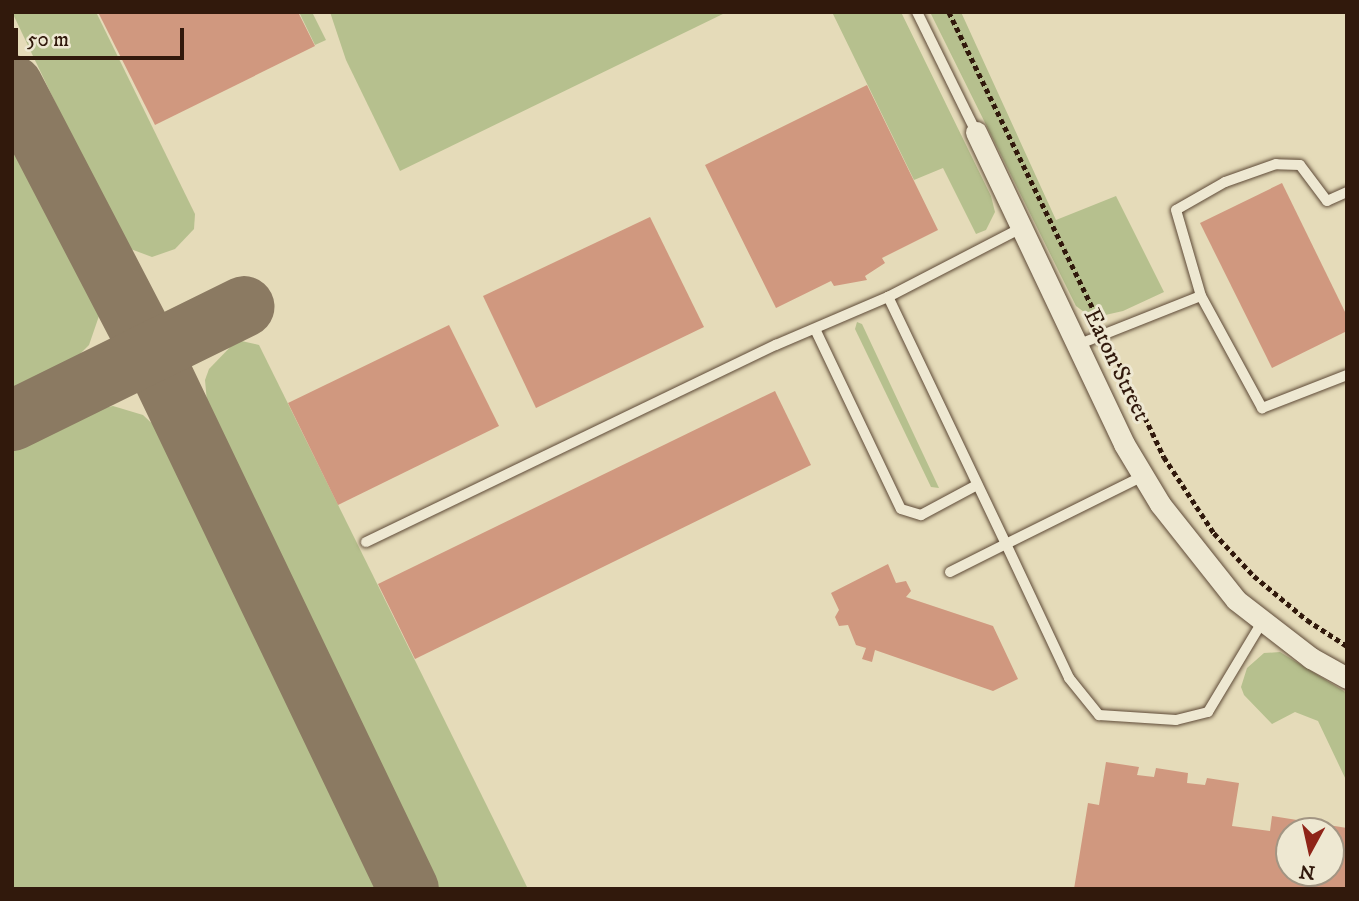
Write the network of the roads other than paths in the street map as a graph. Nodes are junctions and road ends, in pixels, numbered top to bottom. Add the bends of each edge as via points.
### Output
1 (917, 12) edge
2 (976, 132) joint
3 (1347, 192) edge
4 (1021, 228) junction
5 (1201, 296) junction
6 (888, 297) junction
7 (815, 328) junction
8 (1077, 345) junction
9 (1347, 375) edge
10 (1143, 476) junction
11 (978, 485) junction
12 (366, 542) dead end
13 (1006, 544) junction
14 (950, 572) dead end
15 (1262, 622) junction
16 (1347, 678) edge

1 - 2 lane, Eaton Street
2 - 4 street, Eaton Street
3 - 5 lane via 1327,201 1300,165 1276,163 1225,182 1175,210
4 - 6 lane
4 - 8 street, Eaton Street
5 - 8 lane
5 - 9 lane via 1262,408
6 - 7 lane
6 - 11 lane
7 - 11 lane via 901,509 921,515
7 - 12 lane
8 - 10 street, Eaton Street
10 - 13 lane
10 - 15 street, Eaton Street via 1184,540 1236,600
11 - 13 lane
13 - 14 lane
13 - 15 lane via 1069,678 1099,715 1176,720 1208,712
15 - 16 street, Eaton Street

